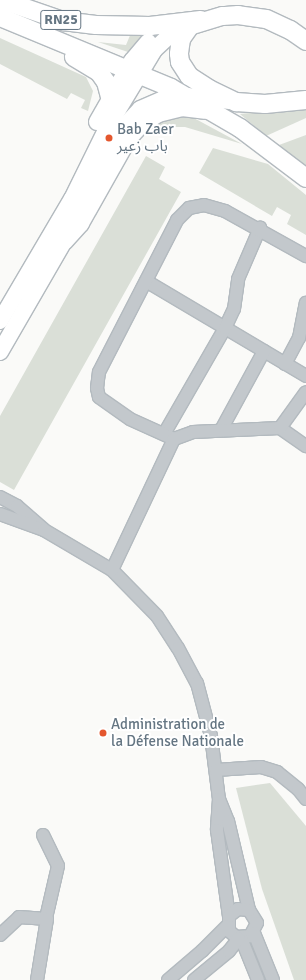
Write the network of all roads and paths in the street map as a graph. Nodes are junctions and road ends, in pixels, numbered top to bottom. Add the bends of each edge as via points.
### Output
1 (2, 0) edge
2 (0, 17) edge
3 (185, 24) junction
4 (56, 41) junction
5 (306, 41) edge
6 (135, 67) junction
7 (209, 89) junction
8 (187, 96) junction
9 (110, 97) junction
10 (302, 99) edge
11 (236, 102) junction
12 (213, 111) junction
13 (111, 133) junction
14 (306, 178) edge
15 (260, 228) junction
16 (64, 240) joint
17 (306, 256) edge
18 (146, 281) junction
19 (306, 303) edge
20 (0, 321) edge
21 (225, 328) junction
22 (264, 351) junction
23 (0, 352) edge
24 (285, 364) junction
25 (306, 376) edge
26 (306, 392) edge
27 (280, 428) junction
28 (221, 430) junction
29 (169, 436) junction
30 (306, 446) edge
31 (0, 497) edge
32 (0, 514) edge
33 (44, 530) junction
34 (112, 570) junction
35 (216, 770) junction
36 (219, 799) junction
37 (306, 799) edge
38 (43, 835) dead end
39 (249, 910) junction
40 (46, 918) junction
41 (228, 921) junction
42 (254, 933) junction
43 (0, 934) edge
44 (240, 938) junction
45 (37, 980) edge
46 (168, 980) edge
47 (194, 980) edge
48 (258, 980) edge
49 (274, 980) edge

1 - 3 main road, RN25 via 63,21 124,27
2 - 4 main road, RN25
3 - 5 main road, RN25 via 238,15 254,16 278,24
3 - 6 main road, RN25
3 - 7 main road, RN25 via 179,46 180,62 189,76
4 - 6 main road, RN25
4 - 9 main road via 69,54 99,72 106,82
6 - 7 main road, RN25
6 - 8 main road
6 - 9 main road
6 - 13 main road
7 - 11 main road, RN25
8 - 11 main road
8 - 12 main road
8 - 13 main road via 163,99 148,105
9 - 13 main road
10 - 11 main road, RN25 via 265,104
12 - 13 main road via 182,108 158,113 141,124
12 - 14 main road via 261,142
13 - 16 main road via 80,223
13 - 20 main road via 65,196 63,212
15 - 17 street
15 - 18 street via 225,210 204,205 190,208 177,220
15 - 21 street via 238,279 234,309
16 - 23 main road
18 - 21 street
18 - 29 street via 100,372 97,388 99,397 110,406 130,419
19 - 24 street via 299,338
21 - 22 street
21 - 29 street
22 - 24 street
22 - 28 street
24 - 25 street
26 - 27 street
27 - 28 street
27 - 30 street
28 - 29 street
29 - 34 street
31 - 33 street via 17,506
32 - 33 street
33 - 34 street
34 - 35 street via 157,616 187,664 206,710
35 - 36 street
35 - 37 street via 261,767 272,771 298,789
36 - 39 street via 228,821
36 - 41 street via 217,830
38 - 40 street via 58,866
39 - 41 street via 238,909
39 - 42 street via 256,918
40 - 43 street via 19,917
40 - 45 street
41 - 44 street via 232,935
41 - 46 street via 202,951
42 - 44 street
42 - 49 street
44 - 47 street via 229,951
44 - 48 street

